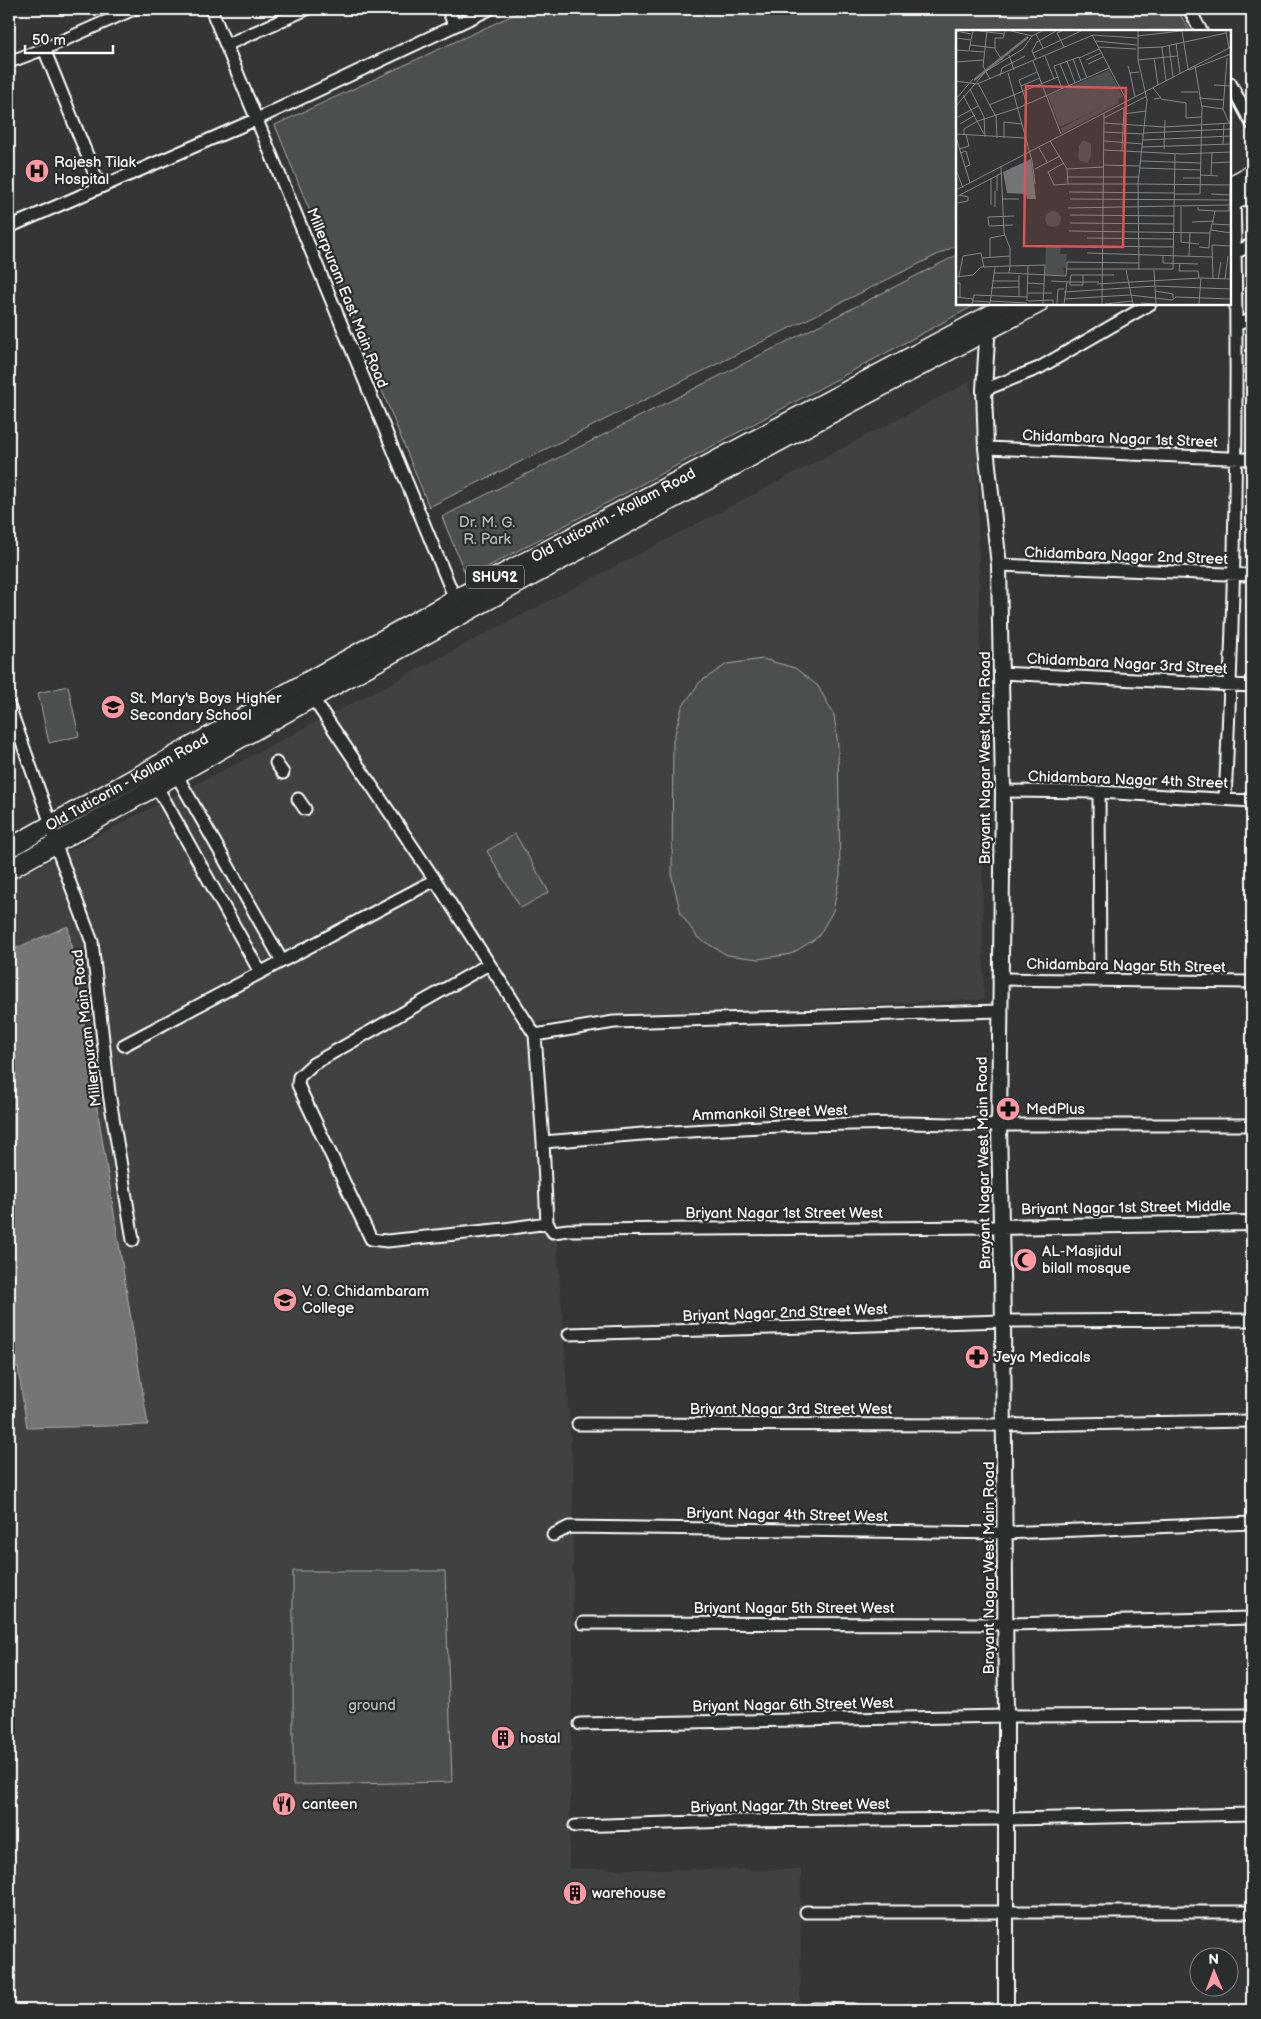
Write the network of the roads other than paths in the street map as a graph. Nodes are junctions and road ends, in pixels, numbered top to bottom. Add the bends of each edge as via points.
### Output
1 (134, 9) edge
2 (211, 9) edge
3 (307, 9) edge
4 (448, 9) edge
5 (490, 9) edge
6 (1188, 9) edge
7 (454, 25) junction
8 (1200, 30) edge
9 (226, 45) junction
10 (44, 49) junction
11 (9, 62) edge
12 (1231, 85) edge
13 (256, 118) junction
14 (1252, 124) edge
15 (1252, 174) edge
16 (100, 187) junction
17 (1252, 191) edge
18 (1232, 193) edge
19 (9, 214) edge
20 (11, 226) edge
21 (1252, 244) edge
22 (1232, 254) edge
23 (1009, 305) edge
24 (1035, 305) edge
25 (1148, 305) edge
26 (1252, 320) edge
27 (988, 323) junction
28 (1236, 324) junction
29 (984, 390) junction
30 (986, 448) junction
31 (1236, 458) junction
32 (1252, 460) edge
33 (999, 566) junction
34 (1234, 575) junction
35 (1252, 575) edge
36 (455, 599) junction
37 (1001, 673) junction
38 (303, 684) junction
39 (1231, 685) junction
40 (1252, 686) edge
41 (313, 698) junction
42 (9, 706) edge
43 (276, 763) dead end
44 (282, 773) dead end
45 (176, 774) junction
46 (156, 785) junction
47 (1003, 790) junction
48 (1099, 792) junction
49 (298, 799) dead end
50 (1225, 799) junction
51 (1252, 801) edge
52 (305, 810) dead end
53 (51, 824) junction
54 (55, 843) junction
55 (9, 848) edge
56 (9, 870) edge
57 (435, 880) junction
58 (282, 960) junction
59 (490, 964) junction
60 (260, 972) junction
61 (999, 980) junction
62 (1100, 981) junction
63 (1252, 982) edge
64 (1000, 1011) junction
65 (535, 1035) junction
66 (124, 1046) dead end
67 (999, 1125) junction
68 (1252, 1125) edge
69 (543, 1142) junction
70 (547, 1223) junction
71 (1252, 1223) edge
72 (1000, 1226) junction
73 (132, 1240) dead end
74 (1252, 1320) edge
75 (1003, 1321) junction
76 (569, 1334) dead end
77 (1252, 1421) edge
78 (578, 1424) dead end
79 (1004, 1425) junction
80 (1252, 1523) edge
81 (1004, 1532) junction
82 (553, 1535) dead end
83 (1252, 1618) edge
84 (583, 1623) dead end
85 (1005, 1624) junction
86 (1252, 1715) edge
87 (1006, 1716) junction
88 (580, 1724) dead end
89 (1252, 1814) edge
90 (1006, 1819) junction
91 (575, 1826) dead end
92 (806, 1912) dead end
93 (1252, 1912) edge
94 (1006, 1914) junction
95 (814, 2009) dead end
96 (853, 2010) edge
97 (1006, 2010) edge

1 - 10 street
2 - 9 street, Millerpuram East Main Road
3 - 9 street
4 - 7 street
5 - 7 street
6 - 8 street
7 - 13 street
9 - 13 street, Millerpuram East Main Road
10 - 11 street
10 - 16 street
12 - 14 street
13 - 16 street
13 - 36 street, Millerpuram East Main Road
15 - 18 main road
16 - 20 street
17 - 18 main road
18 - 22 street
19 - 20 street
21 - 22 street
22 - 28 street
23 - 27 main road, Old Tuticorin - Kollam Road / SHU92
24 - 27 main road
25 - 29 street via 1039,368
26 - 28 street
27 - 29 street, Brayant Nagar West Main Road
27 - 36 main road, Old Tuticorin - Kollam Road / SHU92
27 - 41 main road
28 - 31 street
29 - 30 street, Brayant Nagar West Main Road
30 - 31 street, Chidambara Nagar 1st Street
30 - 33 street, Brayant Nagar West Main Road
31 - 32 street, Chidambara Nagar 1st Street
31 - 34 street
33 - 34 street, Chidambara Nagar 2nd Street
33 - 37 street, Brayant Nagar West Main Road
34 - 35 street, Chidambara Nagar 2nd Street
34 - 39 street
36 - 38 main road, Old Tuticorin - Kollam Road / SHU92
37 - 39 street, Chidambara Nagar 3rd Street
37 - 47 street, Brayant Nagar West Main Road
38 - 41 street
38 - 53 main road, Old Tuticorin - Kollam Road / SHU92
39 - 40 street, Chidambara Nagar 3rd Street
39 - 50 street
41 - 45 main road
41 - 57 street
42 - 53 street, Millerpuram Main Road
43 - 44 street
45 - 46 main road
45 - 58 street
46 - 54 main road
46 - 60 street
47 - 48 street, Chidambara Nagar 4th Street
47 - 61 street, Brayant Nagar West Main Road
48 - 50 street, Chidambara Nagar 4th Street
48 - 62 street
49 - 52 street
50 - 51 street, Chidambara Nagar 4th Street
53 - 54 street, Millerpuram Main Road
53 - 55 main road, Old Tuticorin - Kollam Road / SHU92
54 - 56 main road
54 - 73 street, Millerpuram Main Road via 92,942 109,1093
57 - 58 street
57 - 59 street
58 - 60 street
59 - 65 street
59 - 70 street via 313,1064 299,1077 298,1085 371,1239 387,1242
60 - 66 street
61 - 62 street, Chidambara Nagar 5th Street
61 - 64 street, Brayant Nagar West Main Road
62 - 63 street, Chidambara Nagar 5th Street
64 - 65 street via 614,1022
64 - 67 street, Brayant Nagar West Main Road
65 - 69 street
67 - 68 street, Ammankoil Street West
67 - 69 street, Ammankoil Street West via 797,1125
67 - 72 street, Brayant Nagar West Main Road
69 - 70 street
70 - 72 street, Briyant Nagar 1st Street West via 553,1232
71 - 72 street, Briyant Nagar 1st Street Middle
72 - 75 street, Brayant Nagar West Main Road
74 - 75 street, Briyant Nagar 2nd Street West
75 - 76 street, Briyant Nagar 2nd Street West
75 - 79 street, Brayant Nagar West Main Road
77 - 79 street, Briyant Nagar 3rd Street West
78 - 79 street, Briyant Nagar 3rd Street West
79 - 81 street, Brayant Nagar West Main Road
80 - 81 street, Briyant Nagar 4th Street West
81 - 82 street, Briyant Nagar 4th Street West via 568,1527
81 - 85 street, Brayant Nagar West Main Road
83 - 85 street, Briyant Nagar 5th Street West
84 - 85 street, Briyant Nagar 5th Street West
85 - 87 street, Brayant Nagar West Main Road
86 - 87 street, Briyant Nagar 6th Street West
87 - 88 street, Briyant Nagar 6th Street West
87 - 90 street, Brayant Nagar West Main Road
89 - 90 street, Briyant Nagar 7th Street West
90 - 91 street, Briyant Nagar 7th Street West
90 - 94 street, Brayant Nagar West Main Road
92 - 94 street
93 - 94 street
94 - 97 street, Brayant Nagar West Main Road
95 - 96 street

